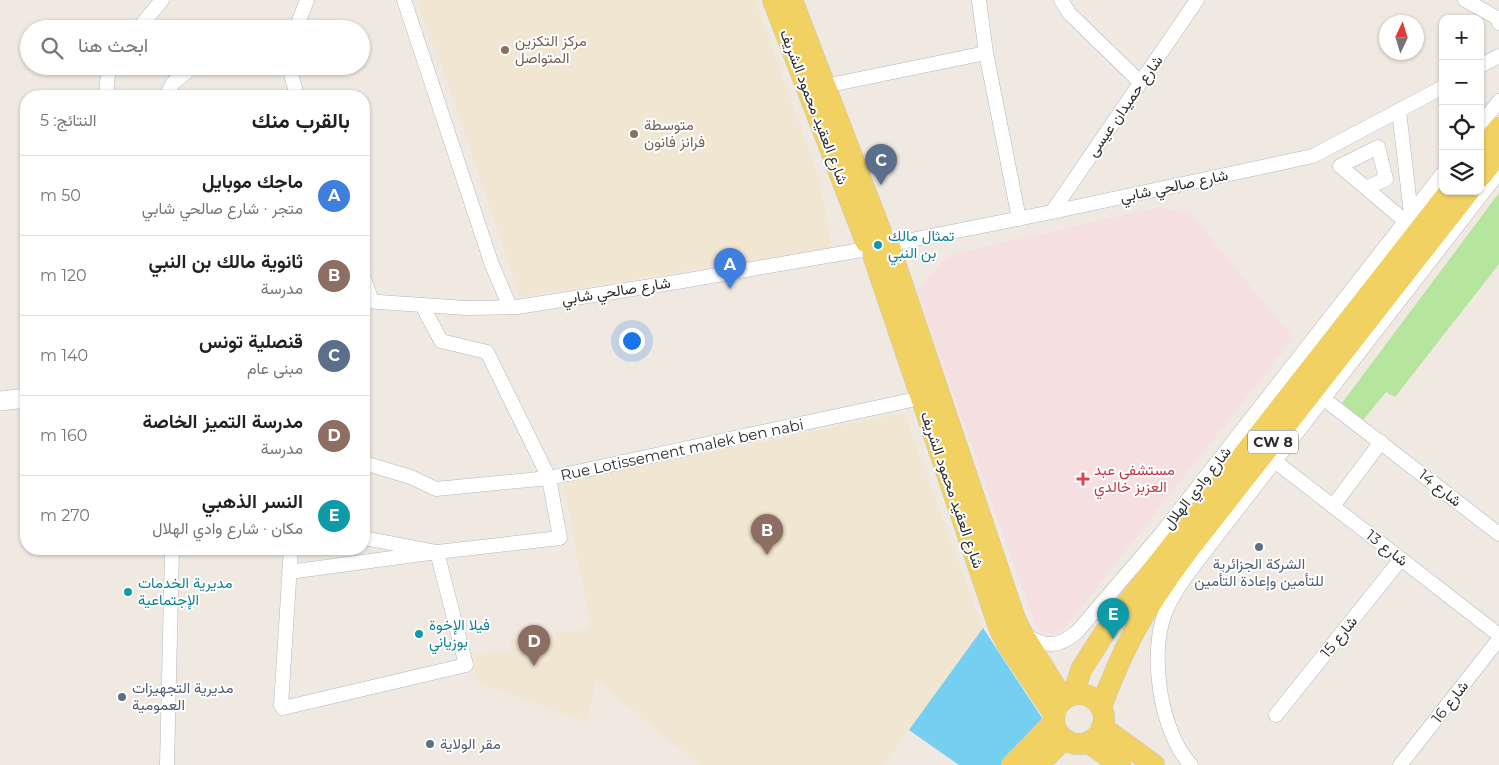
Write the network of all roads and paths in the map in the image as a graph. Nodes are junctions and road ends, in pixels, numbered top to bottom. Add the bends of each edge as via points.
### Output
1 (162, 0) edge
2 (307, 0) edge
3 (404, 0) edge
4 (979, 0) edge
5 (1061, 0) edge
6 (1197, 0) edge
7 (1465, 0) edge
8 (782, 1) edge
9 (145, 20) edge
10 (299, 20) edge
11 (1499, 23) edge
12 (986, 53) junction
13 (1499, 56) edge
14 (1484, 64) edge
15 (109, 75) edge
16 (183, 75) edge
17 (291, 75) edge
18 (292, 81) junction
19 (1140, 82) junction
20 (825, 86) junction
21 (1439, 89) edge
22 (107, 90) edge
23 (169, 90) edge
24 (288, 90) edge
25 (295, 90) edge
26 (1499, 101) edge
27 (1399, 111) junction
28 (1484, 120) edge
29 (1499, 128) edge
30 (1482, 150) edge
31 (1499, 153) edge
32 (1484, 172) edge
33 (1499, 172) edge
34 (1439, 178) edge
35 (1366, 188) dead end
36 (1447, 195) edge
37 (1466, 195) edge
38 (1052, 212) junction
39 (1019, 218) junction
40 (1408, 218) junction
41 (878, 245) junction
42 (370, 301) edge
43 (422, 305) junction
44 (510, 307) junction
45 (921, 398) junction
46 (20, 399) edge
47 (1324, 399) junction
48 (0, 401) edge
49 (1381, 442) junction
50 (1276, 462) junction
51 (370, 465) edge
52 (549, 478) junction
53 (1333, 506) junction
54 (1499, 534) edge
55 (370, 539) edge
56 (1209, 546) junction
57 (437, 552) junction
58 (172, 555) edge
59 (290, 555) edge
60 (1401, 559) junction
61 (1178, 564) junction
62 (289, 572) junction
63 (1174, 595) junction
64 (1022, 633) junction
65 (1499, 635) edge
66 (1499, 639) edge
67 (1062, 714) junction
68 (1276, 715) dead end
69 (1097, 725) junction
70 (167, 765) edge
71 (1012, 765) edge
72 (1038, 765) edge
73 (1119, 765) edge
74 (1154, 765) edge
75 (1191, 765) edge
76 (1400, 765) edge

1 - 9 street
2 - 10 street
3 - 44 street via 492,265
4 - 12 street
5 - 19 street via 1069,13
6 - 19 street, شارع حميدان عيسى
7 - 11 street via 1497,18
8 - 20 main road, شارع العقيد محمود الشريف
8 - 41 main road, شارع العقيد محمود الشريف
12 - 20 street
12 - 39 street
13 - 14 street
15 - 22 street
16 - 23 street
17 - 18 street
18 - 24 street
18 - 25 street
19 - 38 street, شارع حميدان عيسى
20 - 41 main road, شارع العقيد محمود الشريف
21 - 27 street, شارع صالحي شابي
26 - 28 street
27 - 38 street, شارع صالحي شابي via 1312,156
27 - 40 street
29 - 30 main road
31 - 32 main road
33 - 47 street, شارع وادي الهلال
34 - 40 street, شارع وادي الهلال
35 - 40 street
36 - 67 main road, شارع وادي الهلال / CW 8 via 1107,629 1082,668
37 - 61 main road, شارع وادي الهلال / CW 8
38 - 39 street, شارع صالحي شابي
39 - 41 street, شارع صالحي شابي
40 - 64 street, شارع وادي الهلال via 1162,534 1077,632 1068,640 1047,645
41 - 44 street, شارع صالحي شابي via 677,282
41 - 45 main road, شارع العقيد محمود الشريف
41 - 64 main road, شارع العقيد محمود الشريف
42 - 43 street, شارع صالحي شابي
43 - 44 street, شارع صالحي شابي
43 - 52 street via 441,341 487,352
45 - 52 street, Rue Lotissement malek ben nabi
45 - 67 main road, شارع العقيد محمود الشريف via 1000,630
46 - 48 street
47 - 49 street, شارع 14
47 - 50 street, شارع وادي الهلال
49 - 53 street
49 - 54 street, شارع 14
50 - 53 street, شارع 13
50 - 56 street, شارع وادي الهلال
51 - 52 street via 411,477 436,489
52 - 57 street, Rue Lotissement malek ben nabi via 560,538
53 - 60 street, شارع 13
55 - 57 street, Rue Lotissement malek ben nabi
56 - 61 street, شارع وادي الهلال
56 - 63 street, شارع وادي الهلال
57 - 62 street
57 - 62 street via 466,666 285,708 281,705
58 - 70 street
59 - 62 street
60 - 65 street, شارع 13
60 - 68 street, شارع 15
61 - 63 street, شارع وادي الهلال
61 - 69 main road, شارع وادي الهلال / CW 8 via 1131,636
63 - 75 street, شارع وادي الهلال via 1159,637 1160,686 1173,738
64 - 67 main road, شارع العقيد محمود الشريف
66 - 76 street, شارع 16
67 - 69 main road via 1072,742 1080,744
67 - 69 main road via 1081,694 1089,696 1096,700
67 - 71 main road, شارع وادي الهلال / CW 8
67 - 72 main road, شارع وادي الهلال / CW 8
69 - 73 main road
69 - 74 main road

